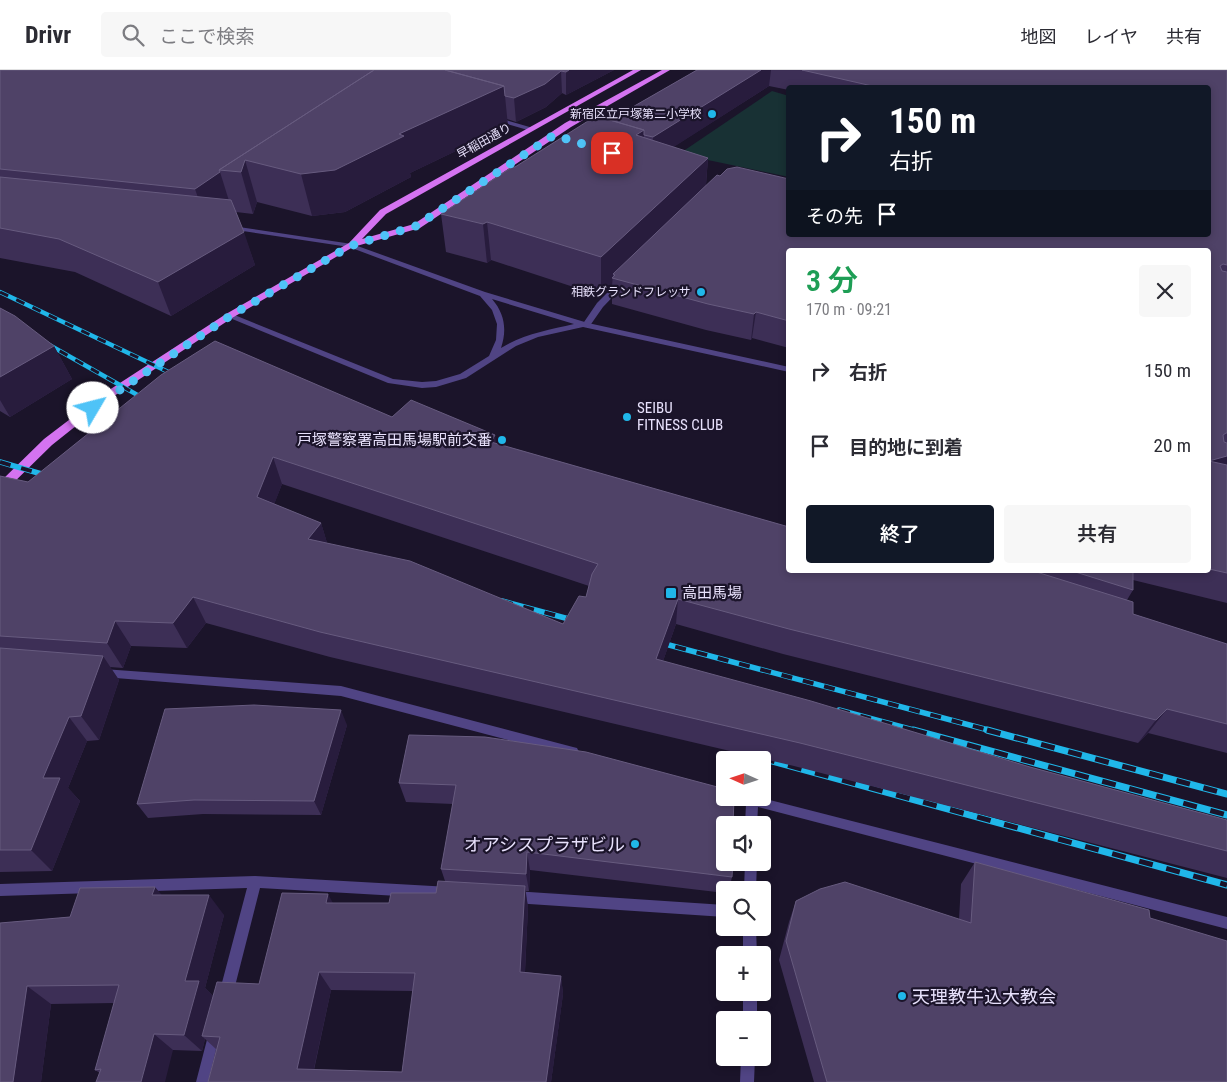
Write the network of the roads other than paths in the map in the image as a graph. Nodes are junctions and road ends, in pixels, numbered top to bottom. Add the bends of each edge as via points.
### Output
1 (638, 70) edge
2 (667, 70) edge
3 (486, 116) edge
4 (531, 129) junction
5 (554, 135) junction
6 (563, 138) edge
7 (224, 227) edge
8 (350, 246) junction
9 (627, 278) edge
10 (482, 294) junction
11 (230, 316) junction
12 (586, 325) junction
13 (492, 357) junction
14 (786, 369) edge
15 (0, 488) edge
16 (90, 672) edge
17 (587, 756) edge
18 (771, 805) edge
19 (255, 882) junction
20 (0, 890) edge
21 (462, 894) edge
22 (501, 897) edge
23 (716, 909) edge
24 (1227, 923) edge
25 (748, 1066) edge
26 (203, 1082) edge
27 (747, 1082) edge

1 - 4 main road, 早稲田通り
2 - 5 main road, 早稲田通り
3 - 4 street
4 - 8 main road, 早稲田通り via 383,212
5 - 6 street
5 - 8 main road, 早稲田通り via 416,226
7 - 8 street
8 - 10 street
8 - 11 main road, 早稲田通り
9 - 12 street via 600,305
10 - 12 street
10 - 13 street via 495,308 502,324 499,345
11 - 13 street via 391,381 406,384 451,381 474,371
11 - 15 main road, 早稲田通り via 107,396 48,442
12 - 13 street via 536,335
12 - 14 street
16 - 17 street via 341,692
18 - 24 street
19 - 20 street
19 - 21 street
19 - 26 street
22 - 23 street
25 - 27 street

